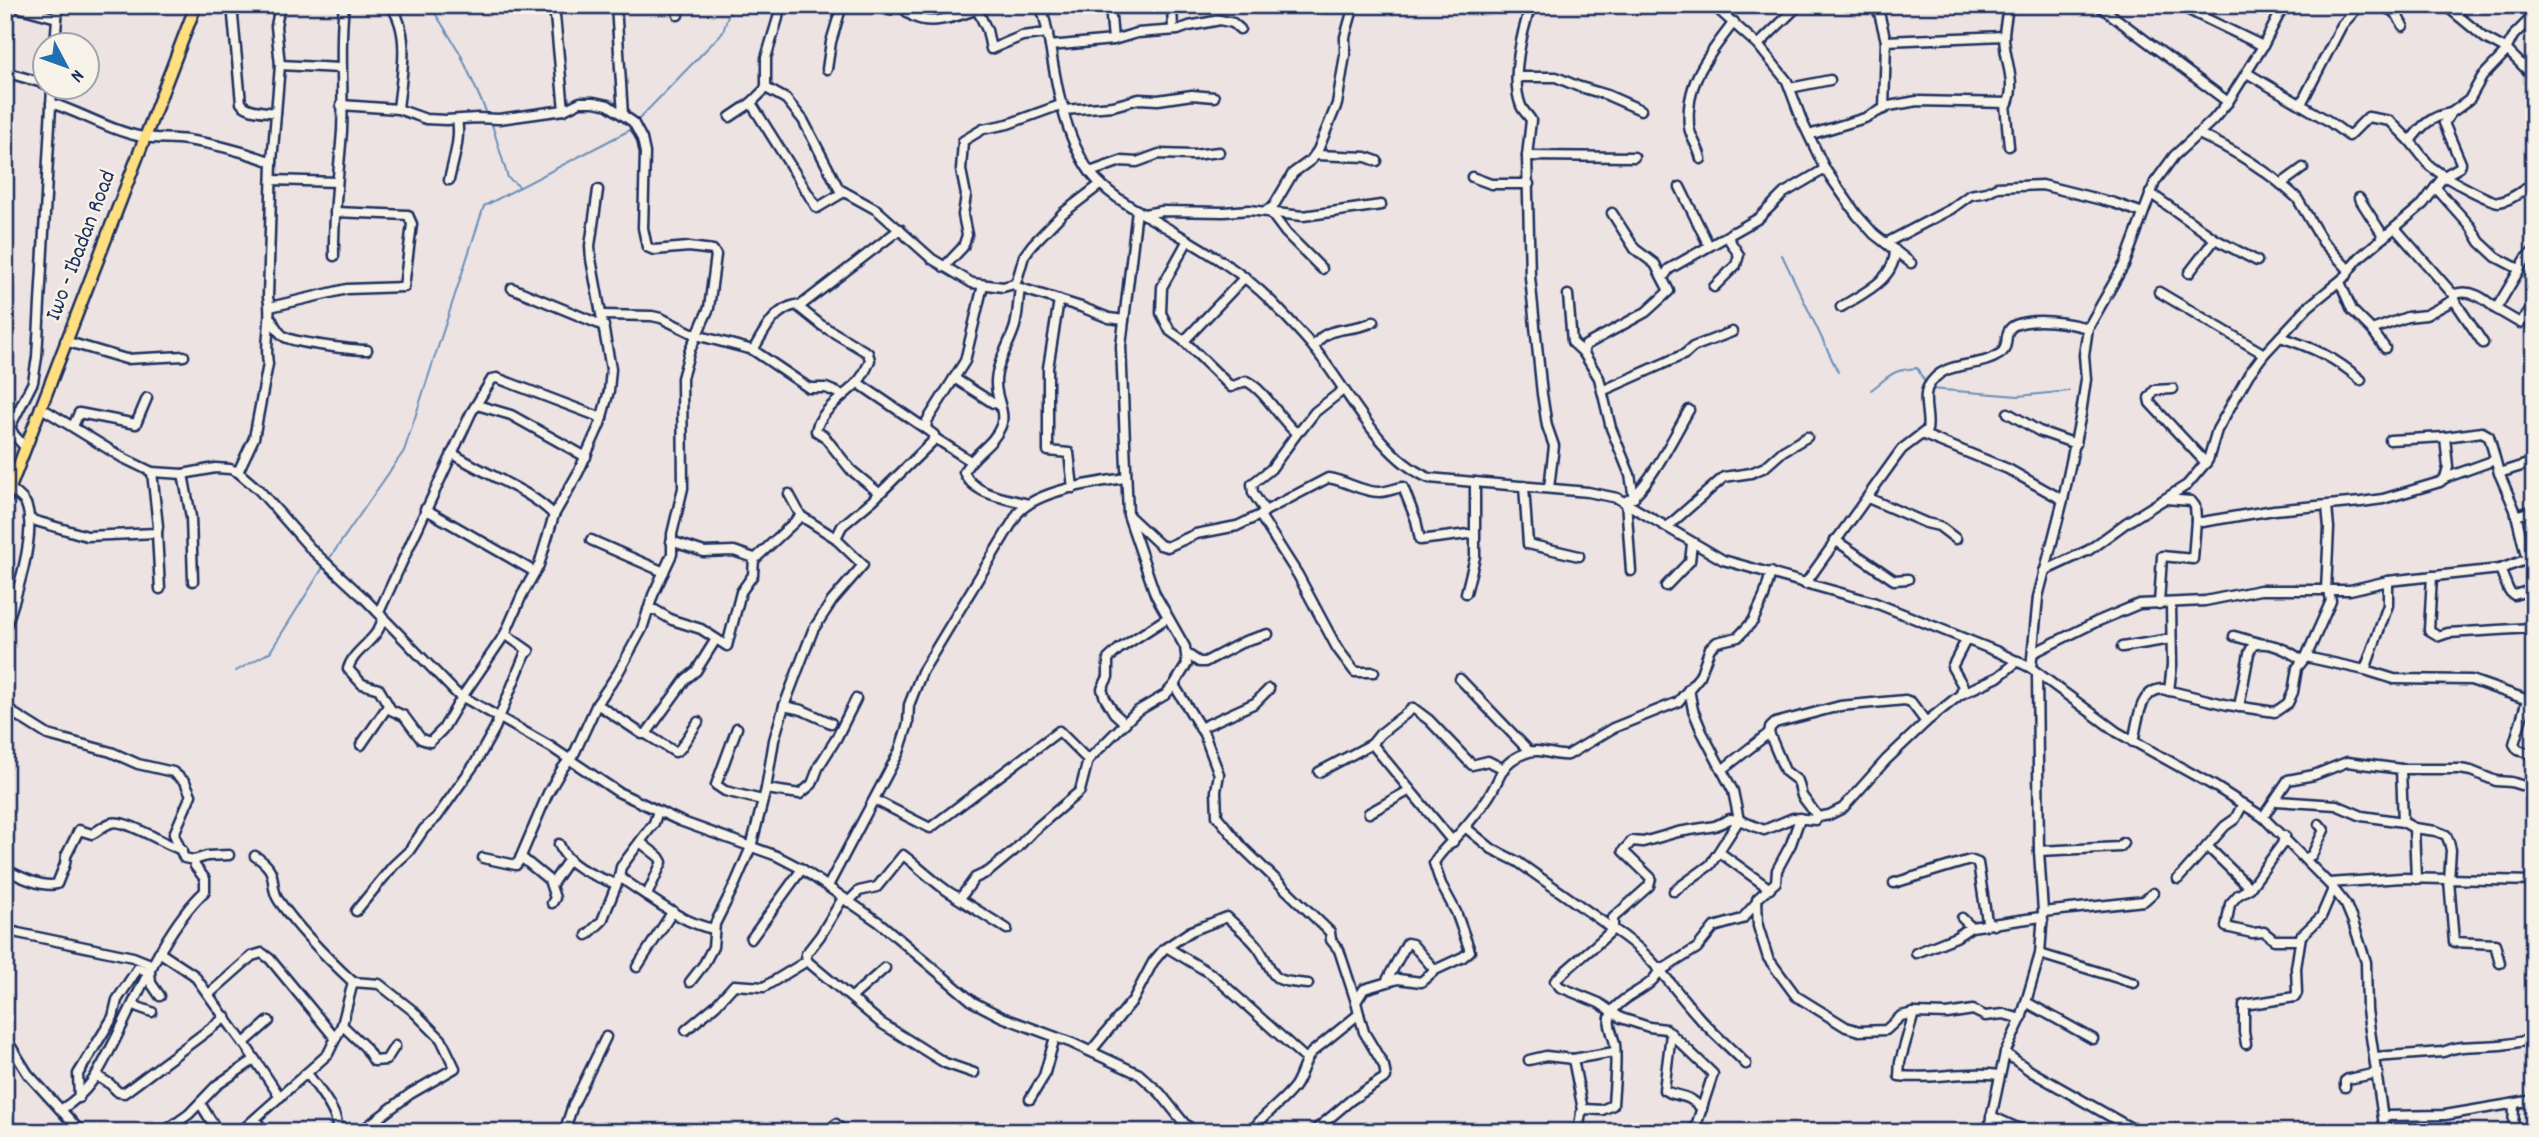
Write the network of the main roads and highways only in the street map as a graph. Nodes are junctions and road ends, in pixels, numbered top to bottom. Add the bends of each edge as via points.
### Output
1 (195, 5) edge
2 (10, 480) edge
3 (5, 501) edge

1 - 2 main road, Iwo - Ibadan Road
2 - 3 main road, Iwo - Ibadan Road

